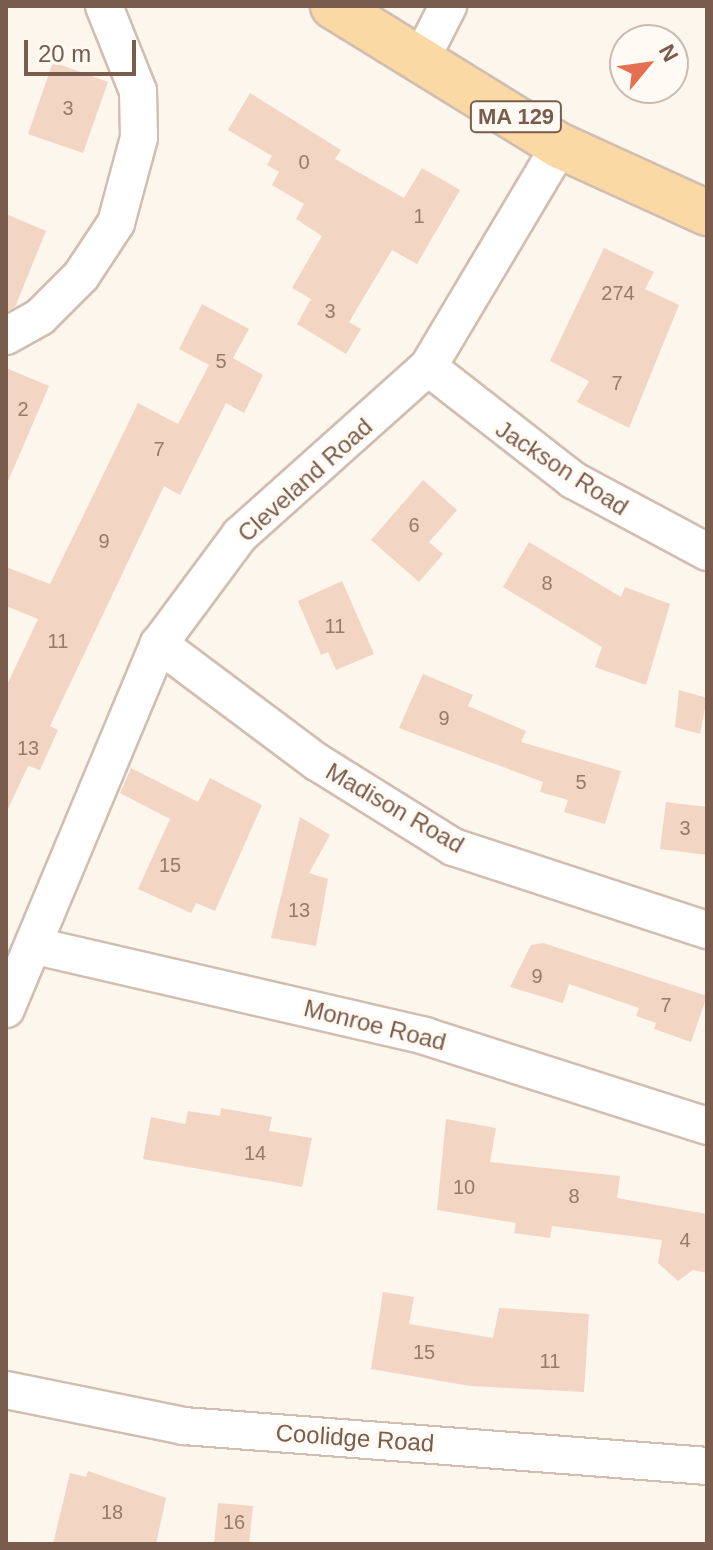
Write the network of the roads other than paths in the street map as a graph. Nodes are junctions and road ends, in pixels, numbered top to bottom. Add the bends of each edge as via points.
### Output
1 (104, 6) edge
2 (333, 6) edge
3 (448, 6) edge
4 (420, 61) junction
5 (560, 146) junction
6 (707, 213) edge
7 (6, 336) edge
8 (428, 367) junction
9 (707, 552) edge
10 (159, 644) junction
11 (707, 930) edge
12 (36, 946) junction
13 (6, 1009) edge
14 (707, 1126) edge
15 (6, 1390) edge
16 (707, 1466) edge

1 - 7 street via 138,91 139,138 116,223 81,276 40,317
2 - 4 main road, MA 129
3 - 4 street
4 - 5 main road, MA 129
5 - 6 main road, MA 129
5 - 8 street, Cleveland Road
8 - 9 street, Jackson Road via 573,480
8 - 10 street, Cleveland Road via 240,535
10 - 11 street, Madison Road via 317,762 453,847
10 - 12 street, Cleveland Road via 53,885
12 - 13 street, Cleveland Road
12 - 14 street, Monroe Road via 425,1036
15 - 16 street, Coolidge Road via 184,1426

